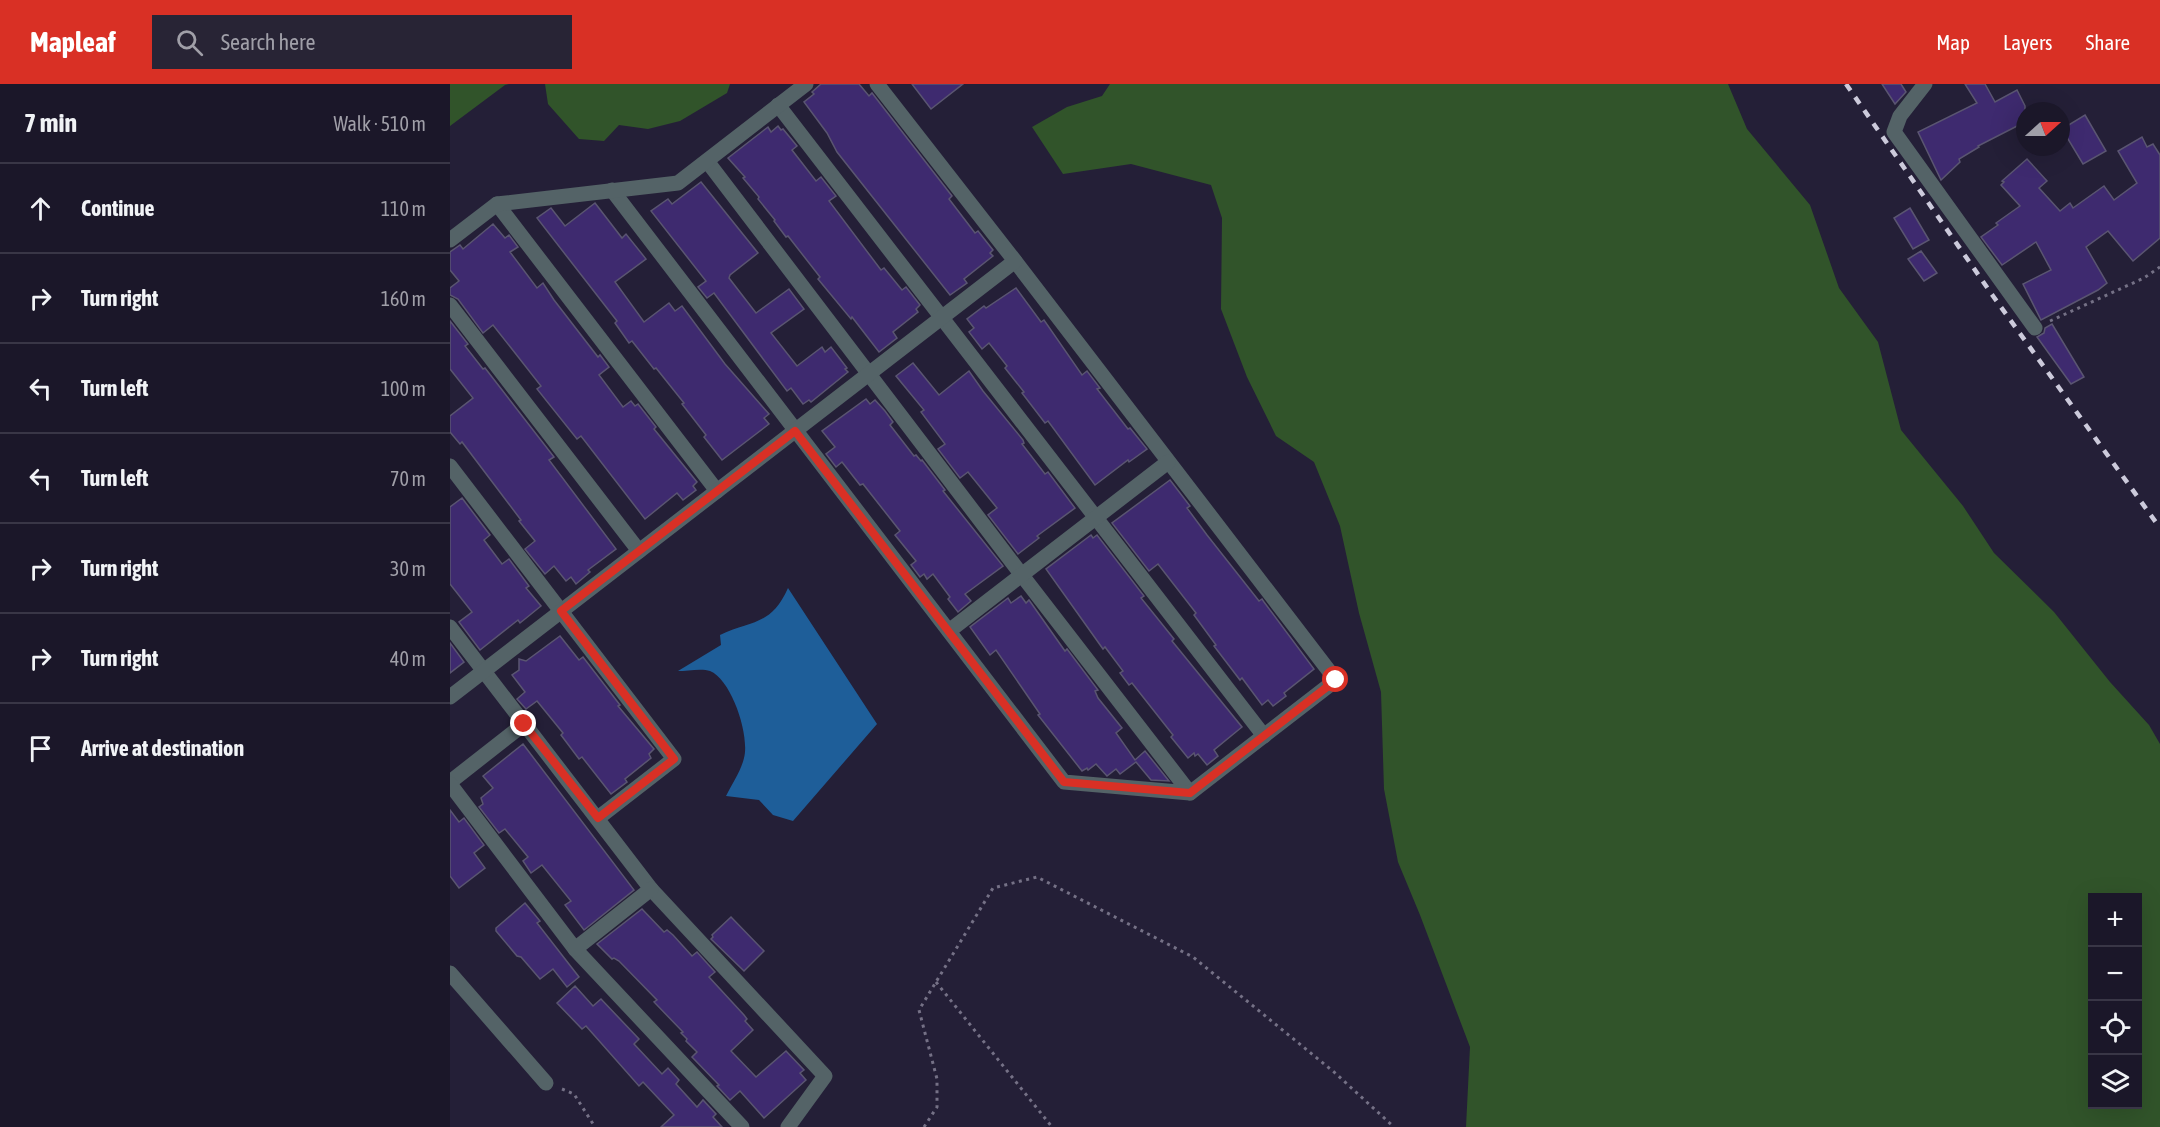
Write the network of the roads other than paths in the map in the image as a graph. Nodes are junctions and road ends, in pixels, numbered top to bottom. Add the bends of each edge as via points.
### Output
1 (806, 84) edge
2 (877, 84) edge
3 (1925, 84) edge
4 (778, 105) junction
5 (707, 161) junction
6 (612, 190) junction
7 (497, 204) junction
8 (450, 240) edge
9 (1015, 261) junction
10 (450, 305) edge
11 (941, 318) junction
12 (2035, 328) road end
13 (868, 375) junction
14 (795, 431) junction
15 (1168, 462) junction
16 (450, 466) edge
17 (717, 491) junction
18 (1096, 518) junction
19 (639, 551) junction
20 (1021, 574) junction
21 (561, 611) junction
22 (450, 627) edge
23 (949, 631) junction
24 (483, 671) junction
25 (450, 697) edge
26 (524, 724) junction
27 (1264, 736) junction
28 (450, 783) edge
29 (1190, 793) junction
30 (598, 818) junction
31 (651, 889) junction
32 (575, 949) junction
33 (450, 973) edge
34 (546, 1083) road end
35 (742, 1127) edge
36 (788, 1127) edge

1 - 4 street
2 - 9 street
3 - 12 street via 1900,116 1894,132
4 - 5 street
4 - 11 street
5 - 6 street via 678,183
5 - 13 street
6 - 7 street
6 - 14 street
7 - 8 street
7 - 17 street
9 - 11 street
9 - 15 street
10 - 19 street
11 - 13 street
11 - 18 street
13 - 14 street
13 - 20 street
14 - 17 street
14 - 23 street
15 - 18 street
15 - 27 street via 1336,680
16 - 21 street
17 - 19 street
18 - 20 street
18 - 27 street
19 - 21 street
20 - 23 street
20 - 29 street
21 - 24 street
21 - 30 street via 674,759
22 - 24 street
23 - 29 street via 1064,782
24 - 25 street
24 - 26 street
26 - 28 street
26 - 30 street
27 - 29 street
28 - 32 street
30 - 31 street
31 - 32 street
31 - 36 street via 825,1076
32 - 35 street
33 - 34 street

